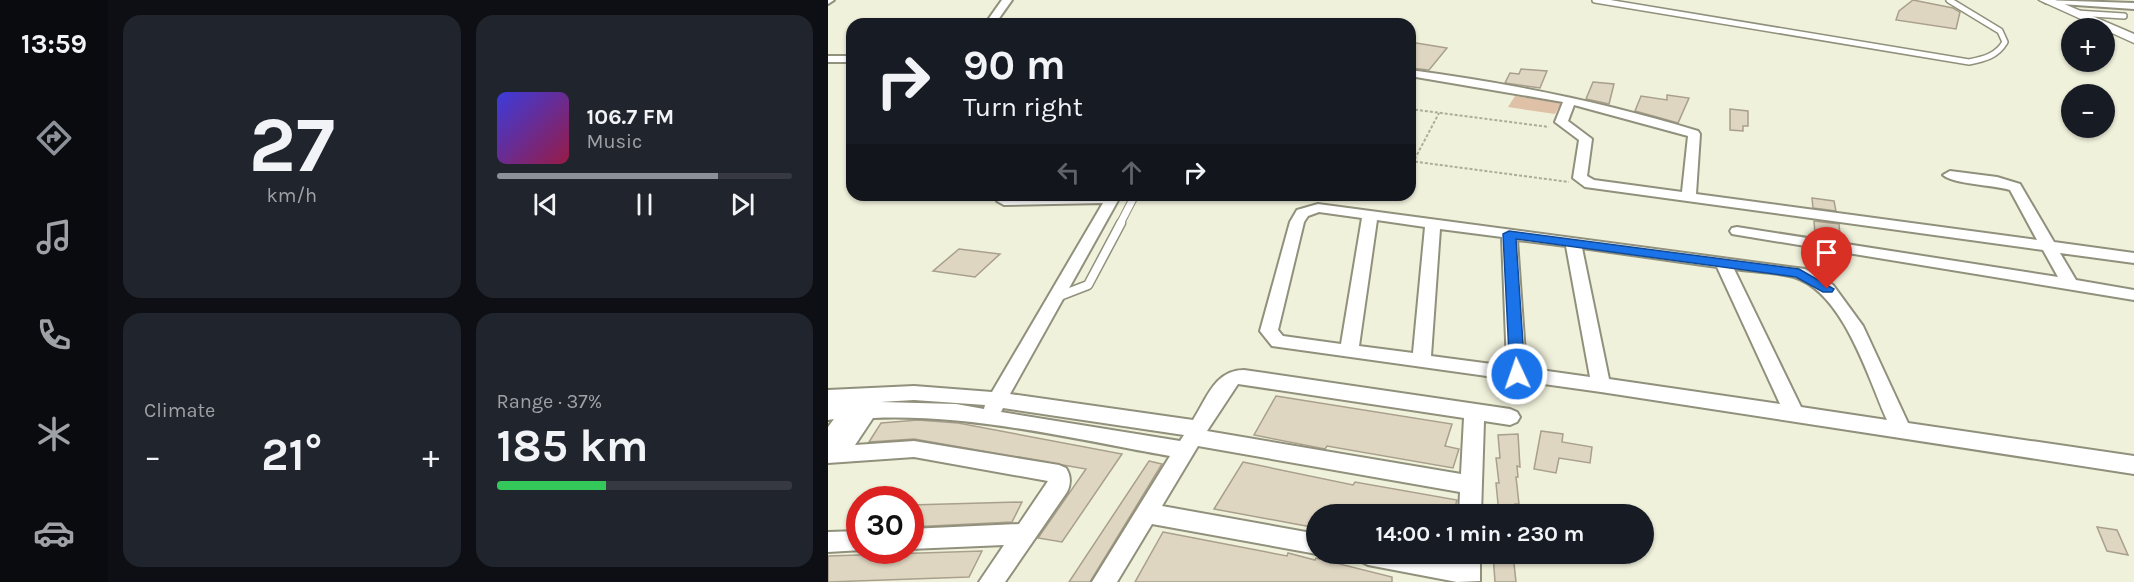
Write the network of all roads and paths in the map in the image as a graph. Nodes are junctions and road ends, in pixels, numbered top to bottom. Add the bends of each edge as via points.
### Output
1 (1007, 0) edge
2 (1595, 0) edge
3 (1950, 0) edge
4 (2045, 0) edge
5 (2134, 6) edge
6 (2075, 13) junction
7 (2124, 16) dead end
8 (994, 18) edge
9 (2119, 32) junction
10 (2134, 33) edge
11 (2134, 39) edge
12 (828, 59) edge
13 (846, 59) edge
14 (1416, 74) edge
15 (1570, 101) junction
16 (1416, 110) edge
17 (1439, 113) junction
18 (1571, 129) junction
19 (1416, 154) edge
20 (1416, 162) edge
21 (1950, 175) dead end
22 (1583, 181) junction
23 (1689, 198) junction
24 (1110, 201) edge
25 (1132, 201) edge
26 (1370, 215) junction
27 (1434, 225) junction
28 (1737, 231) dead end
29 (1509, 234) junction
30 (1573, 241) junction
31 (2052, 247) junction
32 (2134, 258) edge
33 (1724, 264) junction
34 (2071, 286) junction
35 (2134, 295) edge
36 (1056, 298) junction
37 (1349, 352) junction
38 (1421, 362) junction
39 (1517, 374) junction
40 (1601, 385) junction
41 (828, 397) edge
42 (865, 403) junction
43 (993, 408) junction
44 (828, 412) edge
45 (1474, 412) junction
46 (1794, 414) junction
47 (1510, 417) dead end
48 (1161, 423) junction
49 (1901, 430) junction
50 (1192, 439) junction
51 (1148, 444) junction
52 (831, 451) edge
53 (2134, 465) edge
54 (1472, 484) junction
55 (1471, 504) edge
56 (1146, 513) junction
57 (1025, 534) junction
58 (924, 538) edge
59 (846, 541) edge
60 (828, 542) edge
61 (1306, 542) edge
62 (1435, 564) edge
63 (1469, 569) edge
64 (991, 582) edge
65 (1104, 582) edge

1 - 8 street
2 - 3 lane via 1969,62 2001,50 2005,42 2000,31
4 - 5 street
4 - 6 street
6 - 7 lane
6 - 9 street
9 - 10 street
9 - 11 street
12 - 13 street
14 - 15 street via 1499,85
15 - 18 street via 1561,122
15 - 23 street via 1694,134
16 - 17 path
17 - 18 path
17 - 19 path
18 - 22 street via 1586,139 1580,172
20 - 22 path
21 - 31 street via 2015,187
22 - 23 street
23 - 31 street
24 - 36 street
25 - 36 lane via 1088,285
26 - 27 street
26 - 37 street
26 - 37 street via 1318,208 1302,213 1269,331 1278,342
27 - 29 street
27 - 38 street
28 - 34 street
29 - 30 street
29 - 39 street
30 - 33 street
30 - 40 street
31 - 32 street
31 - 34 street
33 - 46 street
33 - 49 street via 1799,273 1827,289 1857,330
34 - 35 street
36 - 43 street
37 - 38 street
38 - 39 street
39 - 40 street
40 - 46 street
41 - 42 street
42 - 43 street via 930,410
42 - 44 street
42 - 52 street
43 - 48 street
43 - 51 street
45 - 47 street
45 - 50 street via 1233,377 1224,385
45 - 54 street
46 - 49 street
48 - 50 street
48 - 51 street
49 - 53 street
50 - 51 street
50 - 54 street
50 - 56 street
52 - 57 street via 914,449 1059,474 1059,486
54 - 55 street
56 - 61 street
56 - 65 street
57 - 58 street
57 - 64 street
59 - 60 street
62 - 63 street

